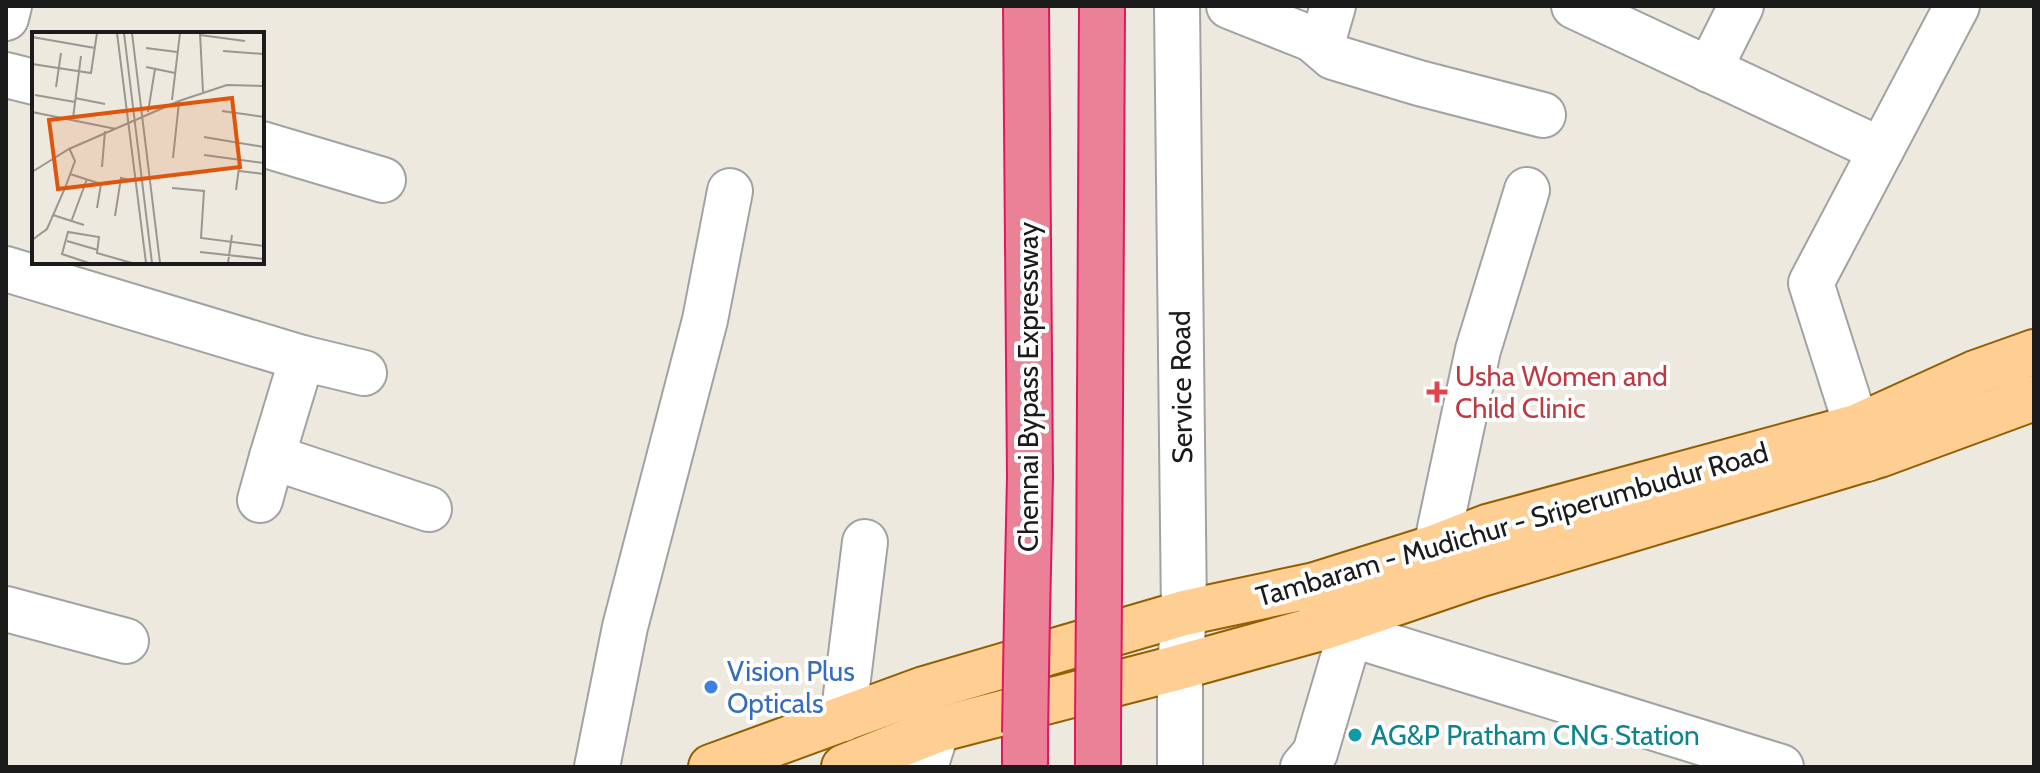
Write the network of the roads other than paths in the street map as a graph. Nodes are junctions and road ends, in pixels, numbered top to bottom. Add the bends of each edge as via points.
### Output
1 (9, 6) edge
2 (1026, 6) edge
3 (1102, 6) edge
4 (1177, 6) edge
5 (1229, 6) edge
6 (1574, 6) edge
7 (1741, 6) edge
8 (1957, 6) edge
9 (6, 18) edge
10 (1323, 22) edge
11 (1709, 70) junction
12 (6, 75) edge
13 (32, 82) edge
14 (1543, 115) dead end
15 (264, 145) edge
16 (1881, 150) junction
17 (383, 180) dead end
18 (1527, 190) dead end
19 (730, 191) dead end
20 (6, 269) edge
21 (2034, 352) edge
22 (302, 358) junction
23 (364, 373) dead end
24 (2034, 398) edge
25 (1861, 443) junction
26 (272, 457) junction
27 (260, 500) dead end
28 (429, 509) dead end
29 (865, 542) dead end
30 (1436, 568) junction
31 (1315, 585) junction
32 (6, 609) edge
33 (1184, 613) junction
34 (1339, 630) junction
35 (126, 641) dead end
36 (1180, 667) junction
37 (843, 719) junction
38 (1098, 747) edge
39 (931, 748) edge
40 (1025, 750) edge
41 (597, 767) edge
42 (711, 767) edge
43 (844, 767) edge
44 (1180, 767) edge
45 (1303, 767) edge
46 (1779, 767) edge

1 - 9 street
2 - 40 highway, Chennai Bypass Expressway, bridge via 1030,477
3 - 38 highway, bridge
4 - 33 street, Service Road
5 - 10 street
6 - 11 street
7 - 11 street
8 - 16 street
10 - 14 street via 1333,57
11 - 16 street
12 - 13 street
15 - 17 street
16 - 25 street via 1811,283
18 - 30 street via 1478,350
19 - 41 street via 705,320 625,627
20 - 22 street
21 - 25 main road, Tambaram - Mudichur - Sriperumbudur Road via 1975,373
22 - 23 street
22 - 26 street
24 - 25 main road, Tambaram - Mudichur - Sriperumbudur Road
25 - 30 main road, Tambaram - Mudichur - Sriperumbudur Road via 1487,527
26 - 27 street
26 - 28 street
29 - 37 street
30 - 31 main road, Tambaram - Mudichur - Sriperumbudur Road
30 - 34 main road, Tambaram - Mudichur - Sriperumbudur Road
31 - 33 main road, Tambaram - Mudichur - Sriperumbudur Road
31 - 34 street
32 - 35 street
33 - 36 street, Service Road
33 - 37 main road, Tambaram - Mudichur - Sriperumbudur Road via 924,689
34 - 36 main road, Tambaram - Mudichur - Sriperumbudur Road
34 - 45 street via 1315,753
34 - 46 street
36 - 39 main road, Tambaram - Mudichur - Sriperumbudur Road
36 - 44 street, Service Road
37 - 42 main road, Tambaram - Mudichur - Sriperumbudur Road
39 - 43 main road, Tambaram - Mudichur - Sriperumbudur Road

